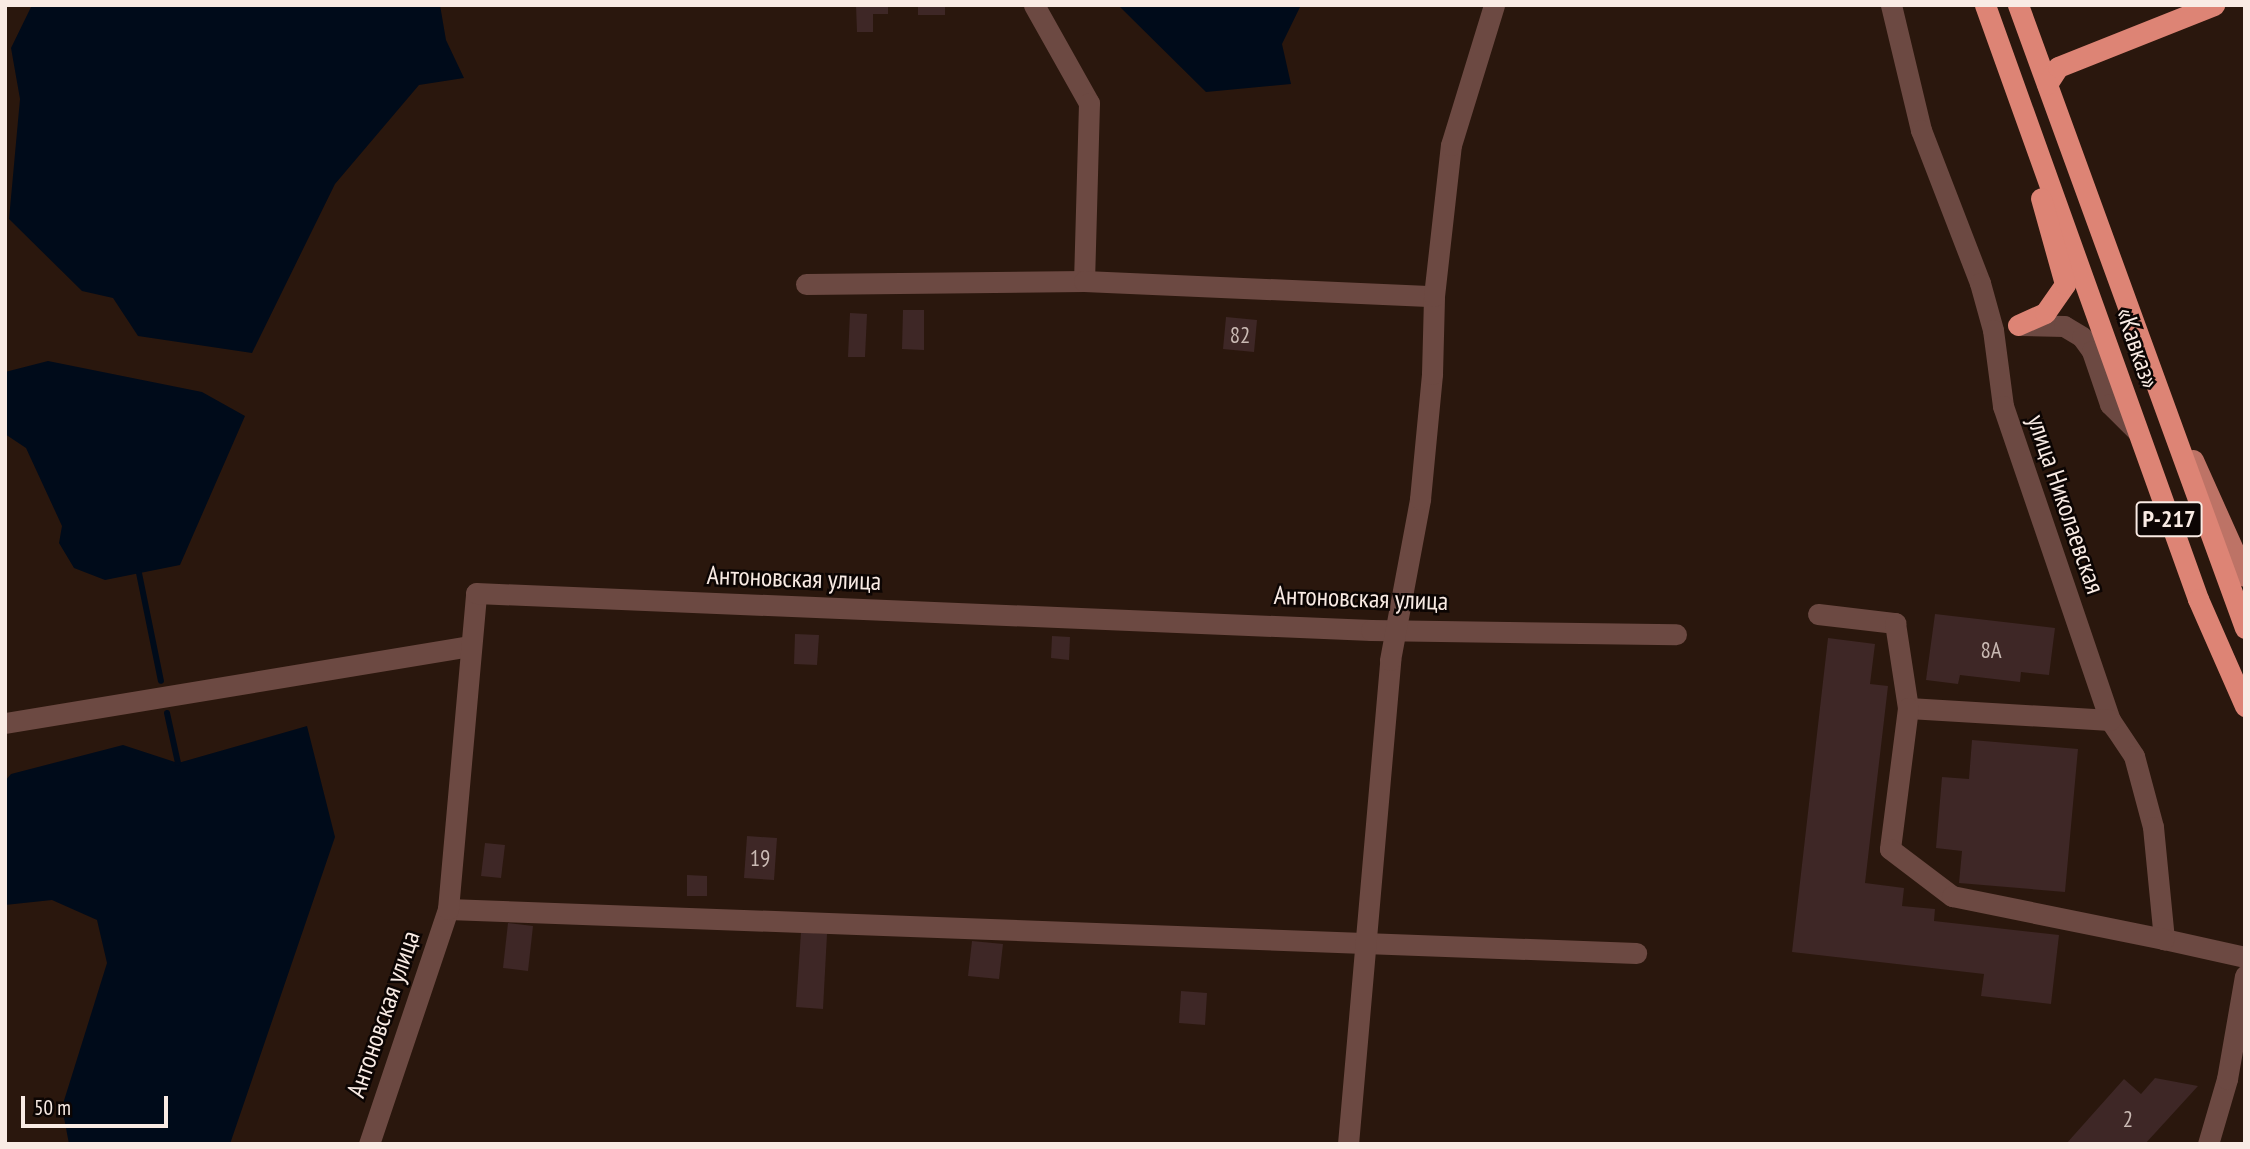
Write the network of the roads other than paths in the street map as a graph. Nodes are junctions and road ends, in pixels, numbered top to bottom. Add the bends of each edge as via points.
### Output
1 (1034, 5) edge
2 (1494, 5) edge
3 (1891, 5) edge
4 (1985, 5) edge
5 (2018, 5) edge
6 (2214, 5) edge
7 (2048, 70) junction
8 (2028, 122) junction
9 (1084, 281) junction
10 (806, 284) dead end
11 (1434, 296) junction
12 (2018, 325) junction
13 (1993, 330) junction
14 (2154, 373) junction
15 (2137, 431) junction
16 (2245, 576) edge
17 (1818, 614) dead end
18 (1396, 628) junction
19 (2245, 628) edge
20 (1676, 634) dead end
21 (471, 646) junction
22 (2245, 706) edge
23 (1908, 708) junction
24 (2110, 720) junction
25 (5, 723) edge
26 (448, 909) junction
27 (2164, 939) junction
28 (1363, 943) junction
29 (1636, 953) dead end
30 (2245, 957) edge
31 (2245, 976) edge
32 (2236, 1084) edge
33 (369, 1144) edge
34 (1348, 1144) edge
35 (2208, 1144) edge

1 - 9 street via 1089,103
2 - 11 street via 1451,145
3 - 13 street, улица Николаевская via 1921,130 1958,216
4 - 8 highway, «Кавказ» / Р-217
5 - 7 highway, «Кавказ» / Р-217
6 - 7 highway
7 - 14 highway, «Кавказ» / Р-217
8 - 12 highway via 2025,146 2065,284 2045,313
8 - 15 highway, «Кавказ» / Р-217
9 - 10 street
9 - 11 street
11 - 18 street via 1420,499
12 - 13 street
12 - 15 street via 2063,326 2082,337 2092,351 2110,404
13 - 24 street, улица Николаевская via 2003,406
14 - 16 main road
14 - 19 highway, «Кавказ» / Р-217
15 - 22 highway, «Кавказ» / Р-217 via 2198,599
17 - 23 street via 1895,623
18 - 20 street, Антоновская улица
18 - 21 street, Антоновская улица via 476,593
18 - 28 street
21 - 25 street
21 - 26 street, Антоновская улица
23 - 24 street
23 - 27 street via 1890,849 1952,896
24 - 27 street, улица Николаевская via 2134,756 2152,827
26 - 28 street
26 - 33 street, Антоновская улица
27 - 30 street
28 - 29 street
28 - 34 street
31 - 32 street
32 - 35 street

